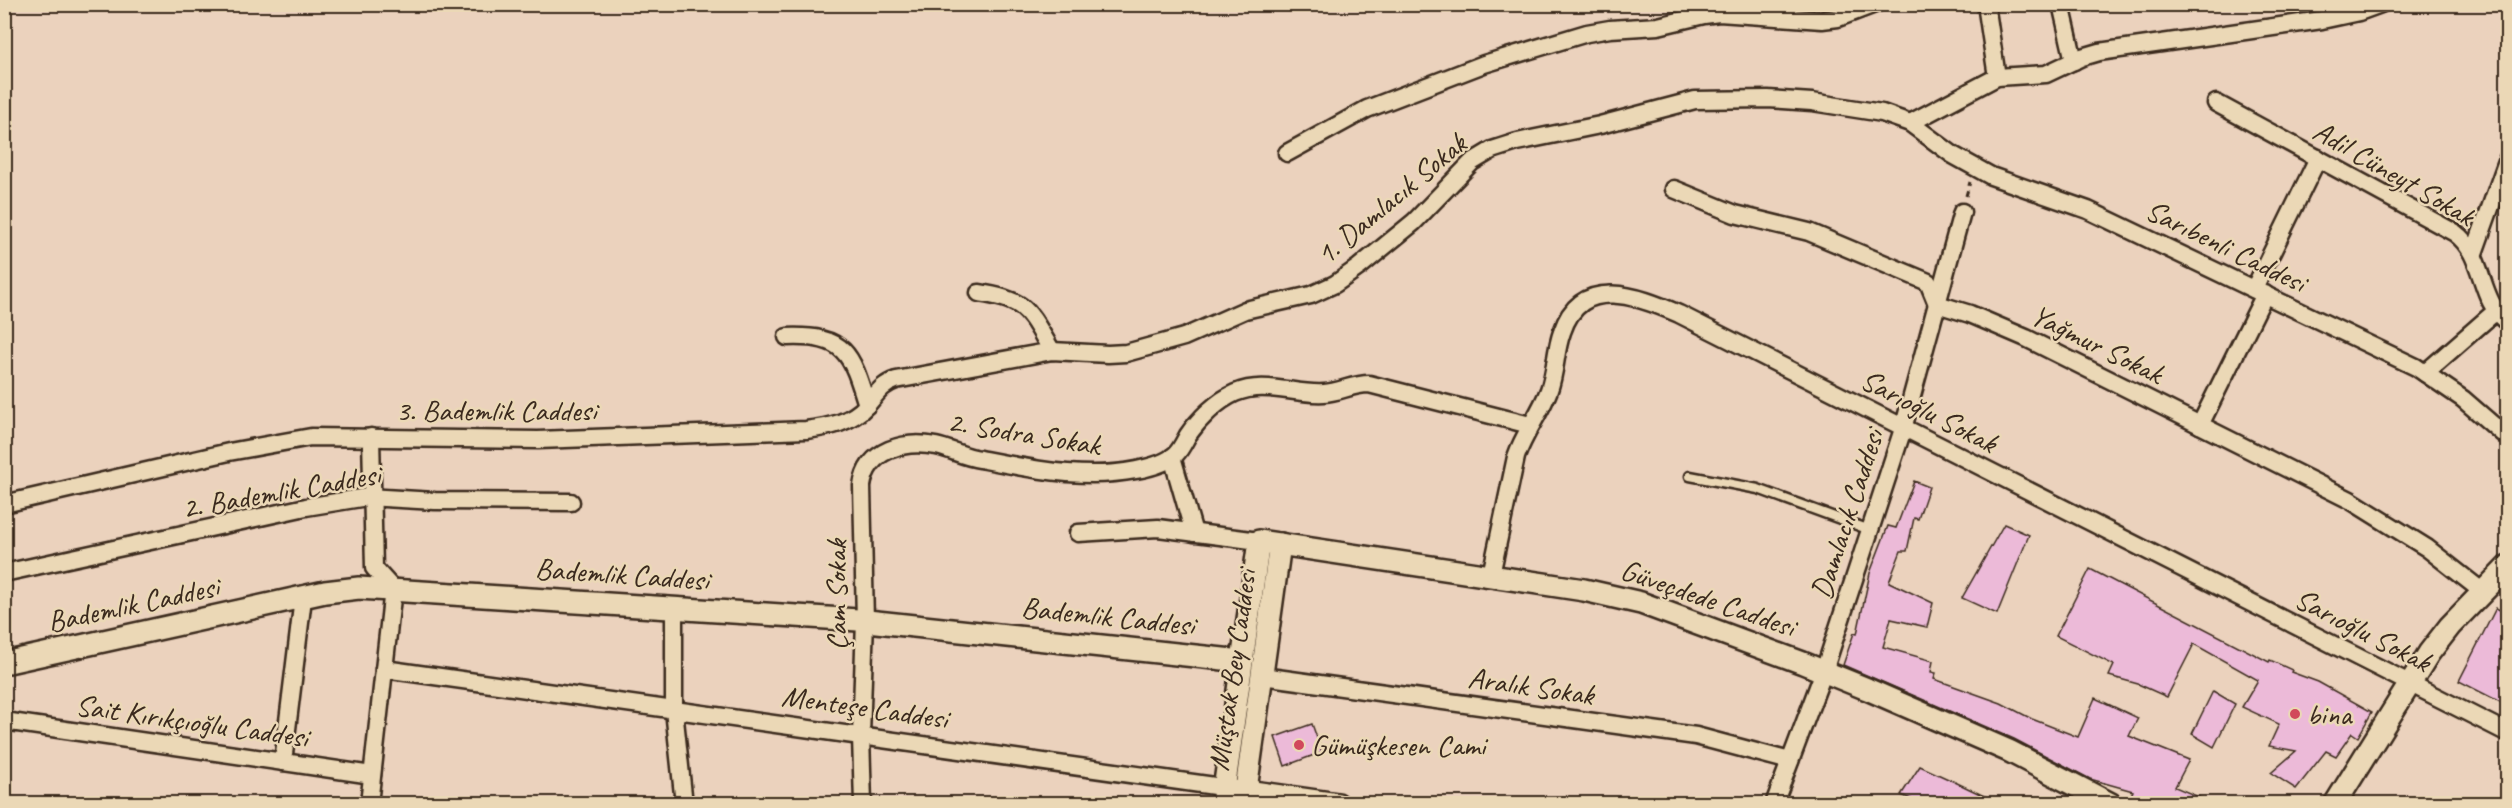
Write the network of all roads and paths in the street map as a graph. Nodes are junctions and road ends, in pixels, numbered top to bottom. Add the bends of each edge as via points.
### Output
1 (1875, 4) edge
2 (1986, 4) edge
3 (2061, 4) edge
4 (2381, 4) edge
5 (2074, 61) junction
6 (1998, 77) junction
7 (2216, 103) dead end
8 (1910, 123) junction
9 (1287, 153) dead end
10 (2318, 158) junction
11 (2508, 158) edge
12 (1974, 167) junction
13 (1674, 189) dead end
14 (1962, 212) joint
15 (2474, 253) junction
16 (2259, 292) junction
17 (979, 293) dead end
18 (1937, 304) junction
19 (2496, 311) junction
20 (2508, 324) edge
21 (787, 338) dead end
22 (1052, 351) junction
23 (2425, 373) junction
24 (867, 405) junction
25 (1530, 425) junction
26 (2200, 425) junction
27 (1903, 429) junction
28 (371, 437) junction
29 (2508, 438) edge
30 (1172, 458) junction
31 (1690, 476) dead end
32 (862, 495) joint
33 (372, 496) junction
34 (571, 502) dead end
35 (4, 504) edge
36 (1870, 530) junction
37 (1078, 533) dead end
38 (1194, 533) junction
39 (1259, 541) junction
40 (1280, 544) junction
41 (2508, 566) edge
42 (4, 573) edge
43 (1491, 575) junction
44 (393, 589) junction
45 (2483, 592) junction
46 (303, 598) junction
47 (674, 607) junction
48 (865, 621) junction
49 (1242, 661) junction
50 (4, 663) edge
51 (384, 669) junction
52 (1824, 671) junction
53 (1262, 676) junction
54 (2409, 683) junction
55 (674, 710) junction
56 (4, 721) edge
57 (2508, 733) edge
58 (861, 736) junction
59 (1790, 761) junction
60 (283, 762) junction
61 (372, 775) junction
62 (1223, 796) edge
63 (1245, 797) edge
64 (369, 804) edge
65 (684, 804) edge
66 (863, 804) edge
67 (1338, 804) edge
68 (1774, 804) edge
69 (2111, 804) edge
70 (2335, 804) edge

1 - 9 street via 1822,20 1719,14 1658,26 1587,33 1415,90 1367,110
2 - 6 street
3 - 5 street
4 - 5 street via 2322,20 2099,52
5 - 6 street via 2046,74
6 - 8 street
7 - 10 street, Adil Cüneyt Sokak
8 - 12 street, Sarıbenli Caddesi
8 - 22 street, 1. Damlacık Sokak via 1848,106 1710,99 1517,142 1472,162 1414,222 1359,267 1320,291 1245,310 1184,337 1126,353
10 - 15 street, Adil Cüneyt Sokak via 2455,233
10 - 16 street
11 - 15 street
12 - 14 path
12 - 16 street, Sarıbenli Caddesi via 2013,185 2088,210
13 - 18 street via 1735,214 1809,232 1928,282
14 - 18 street, Damlacık Caddesi
15 - 19 street, Adil Cüneyt Sokak
16 - 23 street, Sarıbenli Caddesi
16 - 26 street
17 - 22 street via 1023,305
18 - 26 street, Yağmur Sokak via 2006,329
18 - 27 street, Damlacık Caddesi
19 - 20 street, Adil Cüneyt Sokak
19 - 23 street
21 - 24 street via 809,336 841,347 859,379
22 - 24 street, 1. Damlacık Sokak via 896,380 883,386
23 - 29 street, Sarıbenli Caddesi
24 - 28 street, 3. Bademlik Caddesi via 840,423 806,430 538,440
25 - 27 street, Sarıoğlu Sokak via 1549,390 1561,334 1571,312 1588,298 1608,294 1630,297 1679,314
25 - 30 street via 1369,384 1314,394 1248,388 1222,400 1196,425
25 - 43 street, Sarıoğlu Sokak via 1512,471
26 - 45 street, Yağmur Sokak via 2350,500 2427,548
27 - 36 street, Damlacık Caddesi
27 - 54 street, Sarıoğlu Sokak
28 - 33 street
28 - 35 street, 3. Bademlik Caddesi via 297,439
30 - 32 street, 2. Sodra Sokak via 1133,470 1072,473 913,444 884,452 870,464 863,477
30 - 38 street
31 - 36 lane via 1758,489
32 - 48 street, Çam Sokak
33 - 34 street, 2. Bademlik Caddesi via 435,501
33 - 42 street, 2. Bademlik Caddesi
33 - 44 street via 374,568
36 - 52 street, Damlacık Caddesi
37 - 38 street via 1158,528
38 - 39 street
39 - 40 street, Güveçdede Caddesi
39 - 49 street, Müştak Bey Caddesi
40 - 43 street, Güveçdede Caddesi
40 - 53 street, Müştak Bey Caddesi
41 - 45 street
43 - 52 street, Güveçdede Caddesi via 1641,603
44 - 46 street, Bademlik Caddesi via 345,588
44 - 47 street, Bademlik Caddesi
44 - 51 street
45 - 54 street via 2450,626
46 - 50 street, Bademlik Caddesi
46 - 60 street
47 - 48 street, Bademlik Caddesi
47 - 55 street
48 - 49 street, Bademlik Caddesi
48 - 58 street, Çam Sokak
49 - 62 street, Müştak Bey Caddesi
51 - 55 street, Menteşe Caddesi
51 - 61 street
52 - 59 street, Damlacık Caddesi
52 - 69 street, Güveçdede Caddesi via 2009,751
53 - 59 street, Aralık Sokak via 1696,736
53 - 63 street, Müştak Bey Caddesi
54 - 57 street, Sarıoğlu Sokak
54 - 70 street
55 - 58 street, Menteşe Caddesi
55 - 65 street
56 - 60 street, Sait Kırıkçıoğlu Caddesi
58 - 62 street, Menteşe Caddesi
58 - 66 street, Çam Sokak
59 - 68 street, Damlacık Caddesi
60 - 61 street, Sait Kırıkçıoğlu Caddesi
61 - 64 street
62 - 63 street, Menteşe Caddesi
63 - 67 street, Menteşe Caddesi

